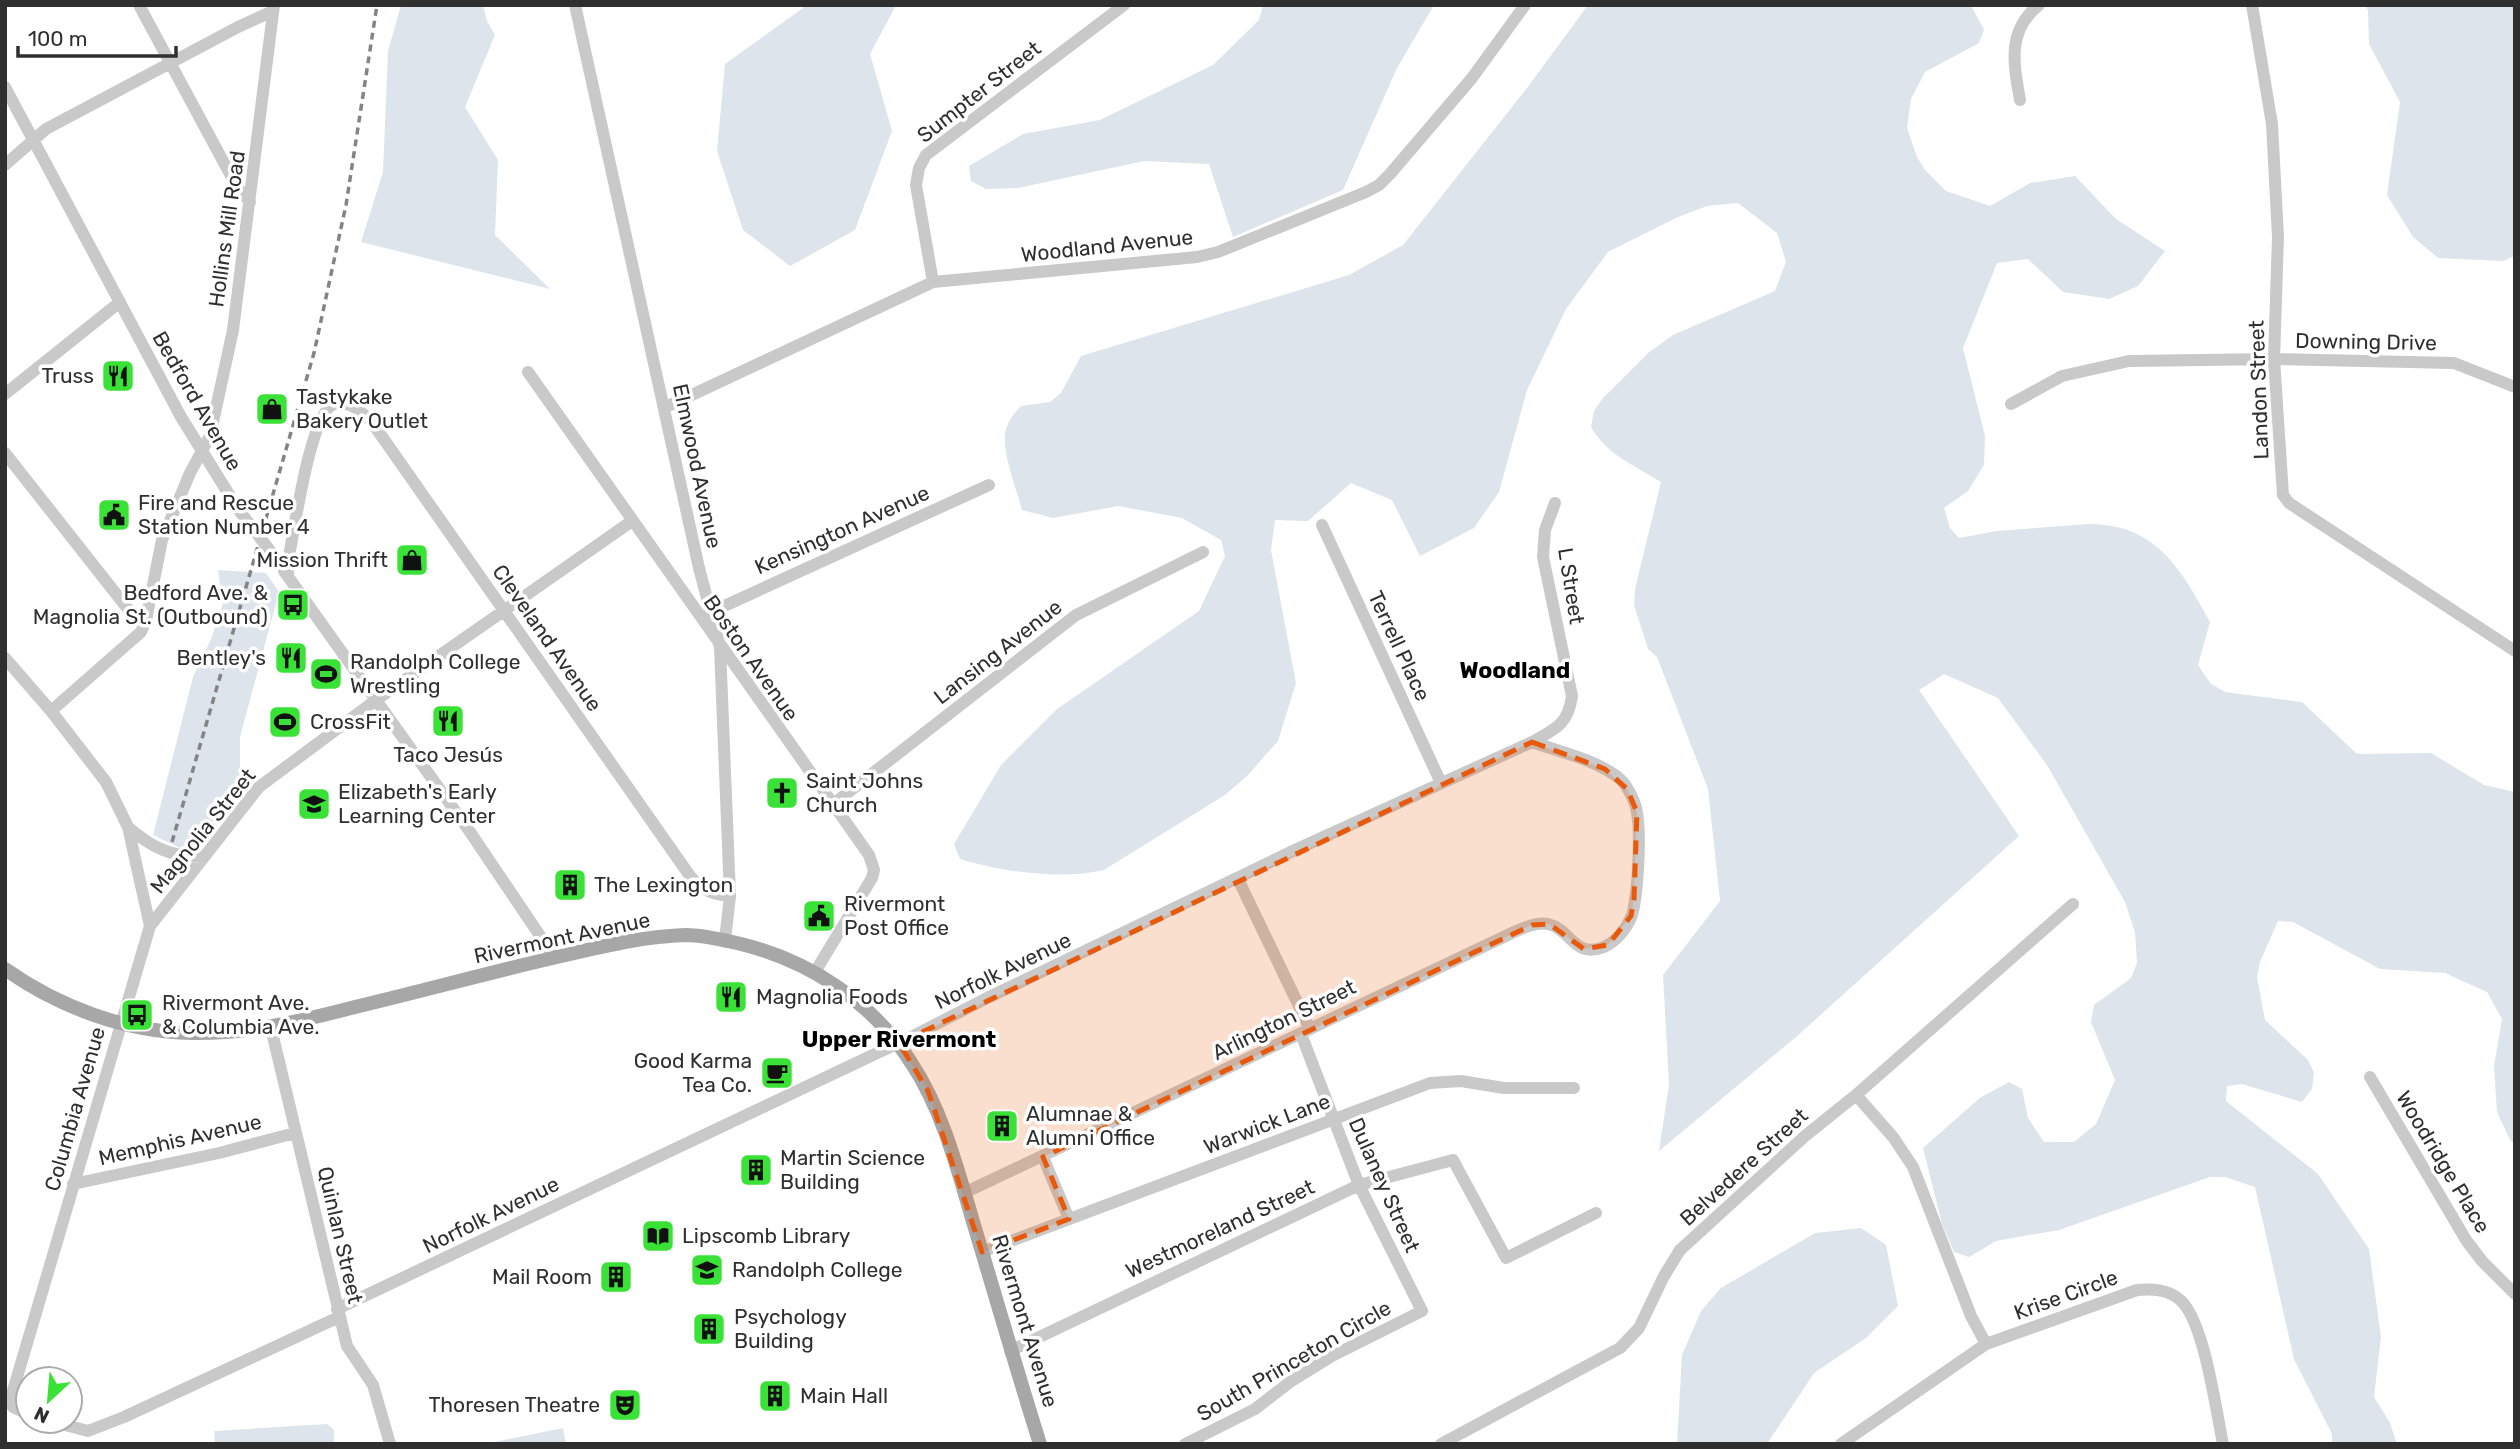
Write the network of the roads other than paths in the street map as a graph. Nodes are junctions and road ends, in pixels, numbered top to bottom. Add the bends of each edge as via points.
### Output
1 (139, 5) edge
2 (575, 5) edge
3 (1124, 5) edge
4 (1525, 5) edge
5 (2039, 5) edge
6 (2252, 5) edge
7 (273, 8) edge
8 (169, 64) junction
9 (5, 87) edge
10 (2020, 100) dead end
11 (34, 142) junction
12 (5, 165) edge
13 (250, 202) junction
14 (933, 282) junction
15 (120, 302) junction
16 (2274, 359) junction
17 (528, 372) dead end
18 (2515, 387) edge
19 (5, 394) edge
20 (2011, 404) dead end
21 (664, 408) junction
22 (5, 453) edge
23 (202, 454) junction
24 (989, 485) dead end
25 (1555, 503) dead end
26 (632, 521) junction
27 (1322, 525) dead end
28 (1203, 552) dead end
29 (284, 571) junction
30 (504, 611) junction
31 (711, 612) junction
32 (146, 620) junction
33 (720, 647) junction
34 (2515, 651) edge
35 (5, 658) edge
36 (376, 700) junction
37 (51, 711) junction
38 (1568, 716) joint
39 (1532, 742) junction
40 (1441, 783) junction
41 (832, 805) junction
42 (128, 827) junction
43 (203, 856) junction
44 (1238, 879) junction
45 (730, 896) junction
46 (2073, 904) dead end
47 (150, 926) junction
48 (725, 940) junction
49 (555, 958) junction
50 (5, 969) edge
51 (815, 972) junction
52 (121, 1023) junction
53 (271, 1028) junction
54 (1305, 1032) junction
55 (899, 1043) junction
56 (2370, 1077) dead end
57 (1573, 1088) dead end
58 (1856, 1095) junction
59 (1334, 1120) junction
60 (295, 1133) junction
61 (1043, 1157) junction
62 (73, 1184) junction
63 (1359, 1185) junction
64 (964, 1192) junction
65 (1597, 1213) dead end
66 (1069, 1219) junction
67 (982, 1252) junction
68 (2515, 1294) edge
69 (1422, 1311) joint
70 (338, 1313) junction
71 (1986, 1344) junction
72 (1010, 1351) junction
73 (20, 1365) edge
74 (14, 1387) edge
75 (14, 1407) edge
76 (88, 1437) edge
77 (390, 1444) edge
78 (1040, 1444) edge
79 (1185, 1444) edge
80 (1441, 1444) edge
81 (1841, 1444) edge
82 (2223, 1444) edge

1 - 8 street
2 - 21 street, Elmwood Avenue
3 - 14 street, Sumpter Street via 926,155 916,185
4 - 14 street, Woodland Avenue via 1472,78 1390,174 1366,192 1197,257
5 - 10 street via 2021,24 2014,42
6 - 16 street, Landon Street via 2272,124 2278,237
7 - 8 street
7 - 13 street, Hollins Mill Road
8 - 11 street via 46,129
8 - 13 street via 237,187
9 - 11 street, Bedford Avenue
11 - 12 street
11 - 15 street, Bedford Avenue
13 - 23 street, Hollins Mill Road via 233,330
14 - 21 street, Woodland Avenue
15 - 19 street
15 - 23 street, Bedford Avenue
16 - 18 street, Downing Drive via 2454,363
16 - 20 street, Downing Drive via 2129,361 2062,376
16 - 34 street, Landon Street via 2285,499
17 - 26 street, Boston Avenue
21 - 31 street, Elmwood Avenue
22 - 32 street via 128,609
23 - 29 street, Bedford Avenue, bridge
23 - 32 street, Hollins Mill Road via 162,540
24 - 31 street, Kensington Avenue
25 - 38 street, L Street via 1545,530 1543,557 1572,696
26 - 30 street, Magnolia Street
26 - 33 street, Boston Avenue
27 - 40 street, Terrell Place
28 - 41 street, Lansing Avenue via 1076,615
29 - 30 street, Cleveland Avenue via 312,443 323,414 344,402 371,421
29 - 36 street, Bedford Avenue
30 - 36 street, Magnolia Street
30 - 45 street, Cleveland Avenue via 690,876 712,894
31 - 33 street, Elmwood Avenue
32 - 37 street via 141,632
33 - 41 street, Boston Avenue
33 - 45 street, Elmwood Avenue
35 - 37 street, Columbia Avenue
36 - 43 street, Magnolia Street via 259,787
36 - 49 street, Bedford Avenue
37 - 42 street, Columbia Avenue via 106,782
38 - 39 street, Norfolk Avenue
39 - 40 street, Norfolk Avenue
39 - 54 street, Arlington Street via 1605,769 1621,780 1637,811 1639,846 1632,916 1619,938 1595,950 1584,949 1549,924 1532,925
40 - 44 street, Norfolk Avenue
41 - 51 street, Boston Avenue via 869,855 874,870
42 - 43 street, Columbia Avenue via 162,852
42 - 47 street, Columbia Avenue
43 - 47 street, Magnolia Street
44 - 54 street, Dulaney Street
44 - 55 street, Norfolk Avenue
45 - 48 street, Elmwood Avenue
46 - 58 street, Belvedere Street
47 - 52 street, Columbia Avenue
48 - 49 main road, Rivermont Avenue via 661,937
48 - 51 main road, Rivermont Avenue via 773,953
49 - 53 main road, Rivermont Avenue
50 - 52 main road, Rivermont Avenue via 60,1002
51 - 55 main road, Rivermont Avenue
52 - 53 main road, Rivermont Avenue via 192,1033
52 - 62 street, Columbia Avenue
53 - 60 street, Quinlan Street
54 - 59 street, Dulaney Street
54 - 61 street, Arlington Street
55 - 64 main road, Rivermont Avenue via 928,1091
55 - 70 street, Norfolk Avenue
56 - 68 street, Woodridge Place via 2466,1240
57 - 59 street, Warwick Lane via 1430,1083
58 - 71 street via 1913,1167 1970,1316
58 - 80 street, Belvedere Street via 1681,1250 1639,1328 1620,1348
59 - 63 street, Dulaney Street
59 - 66 street, Warwick Lane
60 - 62 street, Memphis Avenue
60 - 70 street, Quinlan Street
61 - 64 street, Arlington Street
61 - 66 street
62 - 73 street, Columbia Avenue
63 - 65 street, Westmoreland Street via 1453,1160 1506,1258
63 - 69 street, Dulaney Street
63 - 72 street, Westmoreland Street
64 - 67 main road, Rivermont Avenue
66 - 67 street, Warwick Lane
67 - 72 main road, Rivermont Avenue
69 - 79 street, South Princeton Circle via 1332,1356 1255,1409
70 - 76 street, Norfolk Avenue
70 - 77 street, Quinlan Street via 347,1346 373,1385
71 - 81 street, Krise Circle
71 - 82 street, Krise Circle via 2137,1290 2165,1291 2189,1308 2196,1323
72 - 78 main road, Rivermont Avenue
74 - 75 street, Columbia Avenue via 10,1401

